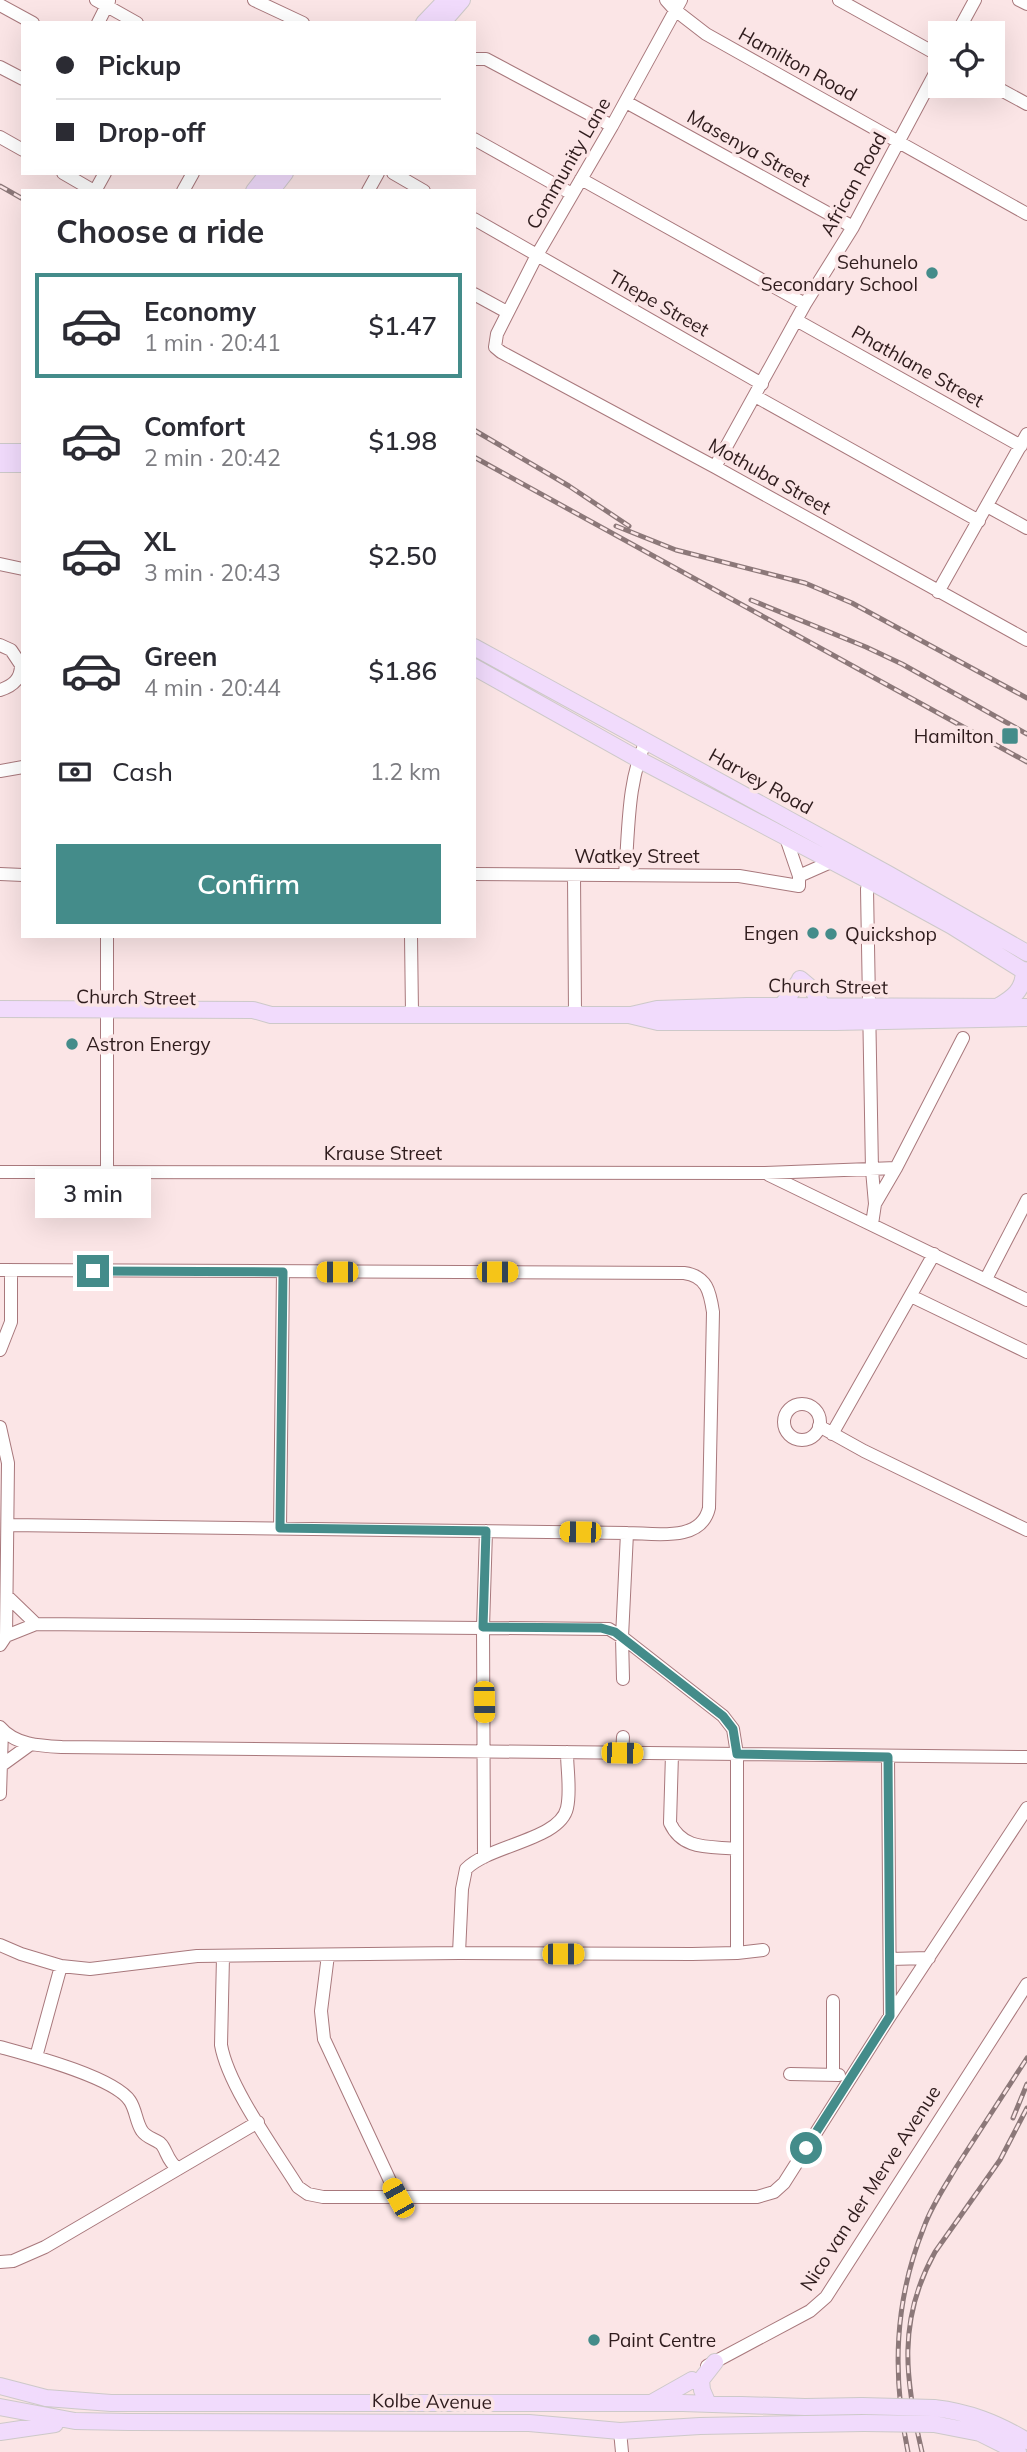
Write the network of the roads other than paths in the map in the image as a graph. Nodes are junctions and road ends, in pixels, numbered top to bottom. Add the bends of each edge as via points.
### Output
1 (254, 0) edge
2 (446, 0) edge
3 (462, 0) edge
4 (839, 0) edge
5 (975, 0) edge
6 (1019, 0) edge
7 (104, 2) edge
8 (674, 3) edge
9 (1027, 4) edge
10 (0, 5) edge
11 (29, 21) edge
12 (98, 21) edge
13 (134, 21) edge
14 (299, 21) edge
15 (426, 21) edge
16 (444, 21) edge
17 (964, 21) edge
18 (928, 49) edge
19 (476, 59) edge
20 (0, 67) edge
21 (21, 78) edge
22 (928, 86) edge
23 (1005, 92) edge
24 (626, 102) junction
25 (1027, 104) edge
26 (612, 126) junction
27 (0, 137) edge
28 (476, 140) edge
29 (898, 142) junction
30 (21, 149) edge
31 (67, 175) edge
32 (266, 175) edge
33 (283, 175) edge
34 (396, 175) edge
35 (581, 179) junction
36 (91, 189) edge
37 (256, 189) edge
38 (273, 189) edge
39 (421, 189) edge
40 (572, 194) junction
41 (1027, 214) edge
42 (476, 220) edge
43 (853, 227) junction
44 (537, 255) junction
45 (476, 295) edge
46 (805, 304) junction
47 (508, 312) junction
48 (796, 320) junction
49 (495, 347) joint
50 (758, 390) junction
51 (1024, 440) edge
52 (0, 452) edge
53 (21, 452) edge
54 (0, 464) edge
55 (21, 464) edge
56 (715, 467) junction
57 (987, 506) junction
58 (979, 521) junction
59 (1027, 527) edge
60 (0, 564) edge
61 (21, 569) edge
62 (938, 592) junction
63 (1027, 640) edge
64 (0, 646) edge
65 (476, 648) edge
66 (476, 668) edge
67 (0, 690) edge
68 (646, 741) junction
69 (638, 759) junction
70 (21, 767) edge
71 (0, 772) edge
72 (785, 835) junction
73 (833, 861) junction
74 (0, 874) edge
75 (476, 874) edge
76 (625, 874) junction
77 (21, 875) edge
78 (574, 875) junction
79 (876, 876) junction
80 (799, 881) junction
81 (956, 920) junction
82 (107, 938) edge
83 (411, 938) edge
84 (1027, 952) edge
85 (1025, 971) edge
86 (780, 1007) junction
87 (1027, 1007) edge
88 (824, 1008) junction
89 (0, 1009) edge
90 (107, 1013) junction
91 (412, 1013) junction
92 (999, 1013) junction
93 (575, 1014) junction
94 (629, 1015) junction
95 (871, 1015) junction
96 (0, 1017) edge
97 (1027, 1018) edge
98 (1027, 1032) edge
99 (962, 1038) dead end
100 (896, 1168) junction
101 (872, 1170) junction
102 (0, 1172) edge
103 (107, 1172) junction
104 (765, 1173) junction
105 (1027, 1200) edge
106 (875, 1204) junction
107 (872, 1224) junction
108 (934, 1254) junction
109 (6, 1270) edge
110 (283, 1272) junction
111 (986, 1279) junction
112 (911, 1296) junction
113 (1027, 1300) edge
114 (0, 1350) edge
115 (1027, 1352) edge
116 (819, 1426) dead end
117 (0, 1427) edge
118 (832, 1434) junction
119 (9, 1525) junction
120 (280, 1528) junction
121 (1027, 1530) edge
122 (486, 1531) junction
123 (627, 1533) junction
124 (8, 1597) junction
125 (36, 1624) junction
126 (483, 1627) junction
127 (622, 1637) junction
128 (3, 1641) edge
129 (623, 1679) dead end
130 (1, 1729) edge
131 (623, 1737) dead end
132 (31, 1744) junction
133 (484, 1752) junction
134 (567, 1752) junction
135 (622, 1753) junction
136 (672, 1754) junction
137 (737, 1754) junction
138 (888, 1757) junction
139 (1027, 1757) edge
140 (2, 1765) junction
141 (0, 1794) edge
142 (1027, 1808) edge
143 (737, 1849) junction
144 (484, 1857) junction
145 (0, 1945) edge
146 (763, 1950) dead end
147 (459, 1953) junction
148 (737, 1953) junction
149 (328, 1955) junction
150 (222, 1957) junction
151 (929, 1958) junction
152 (890, 1959) junction
153 (61, 1966) junction
154 (1027, 1984) edge
155 (832, 2001) dead end
156 (890, 2016) junction
157 (0, 2047) edge
158 (36, 2057) junction
159 (790, 2074) dead end
160 (833, 2075) junction
161 (851, 2076) junction
162 (258, 2122) junction
163 (178, 2169) junction
164 (398, 2198) junction
165 (0, 2262) edge
166 (715, 2362) junction
167 (692, 2380) junction
168 (0, 2386) edge
169 (306, 2403) junction
170 (586, 2403) junction
171 (629, 2403) junction
172 (651, 2403) junction
173 (683, 2403) junction
174 (708, 2404) junction
175 (0, 2407) edge
176 (934, 2416) junction
177 (75, 2421) junction
178 (305, 2421) junction
179 (763, 2424) junction
180 (653, 2430) junction
181 (620, 2431) junction
182 (0, 2432) edge
183 (1027, 2441) edge
184 (622, 2452) edge
185 (1018, 2452) edge

1 - 14 street
2 - 15 main road
3 - 16 main road
4 - 18 street
5 - 17 street
6 - 9 street
7 - 12 street
7 - 13 street
8 - 24 street, Community Lane
8 - 29 street, Hamilton Road via 706,34
10 - 11 street
19 - 26 street via 486,59
20 - 21 street
22 - 29 street, African Road
23 - 25 street
24 - 26 street, Community Lane
24 - 43 street, Masenya Street
26 - 35 street, Community Lane
27 - 30 street
28 - 40 street
29 - 41 street, Hamilton Road
29 - 43 street, African Road
31 - 36 street
32 - 37 main road
33 - 38 main road
34 - 39 street
35 - 40 street, Community Lane
35 - 46 street
40 - 44 street, Community Lane
42 - 44 street, Thepe Street
43 - 46 street, African Road
44 - 47 street, Community Lane
44 - 50 street, Thepe Street
45 - 47 street
46 - 48 street, African Road
47 - 49 street, Community Lane
48 - 50 street, African Road
48 - 51 street, Phathlane Street
49 - 56 street, Mothuba Street
50 - 56 street, African Road
50 - 58 street, Thepe Street
51 - 57 street
52 - 53 main road
54 - 55 main road
56 - 62 street, Mothuba Street
57 - 58 street
57 - 59 street
58 - 62 street
60 - 61 street
62 - 63 street, Mothuba Street
64 - 67 street via 11,650 21,665 18,679
65 - 68 main road, Harvey Road
66 - 69 main road, Harvey Road
68 - 69 street
68 - 79 main road, Harvey Road
69 - 72 main road, Harvey Road
69 - 76 street
70 - 71 street
72 - 73 main road, Harvey Road
72 - 80 street
73 - 79 main road, Harvey Road
73 - 80 street
74 - 77 street
75 - 78 street, Watkey Street
76 - 78 street, Watkey Street
76 - 80 street, Watkey Street
78 - 93 street
79 - 81 main road, Harvey Road
79 - 95 street via 867,898
81 - 84 main road, Harvey Road
81 - 85 main road, Harvey Road
82 - 90 street
83 - 91 street
85 - 92 main road via 1016,994
86 - 88 main road, Church Street
86 - 88 main road via 800,979
86 - 94 main road, Church Street via 657,1009
87 - 92 main road, Church Street
88 - 95 main road, Church Street
89 - 90 main road, Church Street
90 - 91 main road, Church Street
90 - 96 main road, Church Street
90 - 103 street
91 - 93 main road, Church Street
92 - 95 main road, Church Street
92 - 97 main road, Church Street
92 - 98 main road
93 - 94 main road, Church Street
94 - 95 main road, Church Street via 658,1022
95 - 101 street
99 - 100 street
100 - 101 street, Krause Street
100 - 106 street
101 - 104 street, Krause Street
101 - 106 street
102 - 103 street, Krause Street
103 - 104 street, Krause Street
104 - 107 street, Krause Street
105 - 111 street
106 - 107 street
107 - 108 street, Krause Street
108 - 111 street, Krause Street
108 - 112 street
109 - 110 street
109 - 114 street via 11,1322
110 - 120 street
110 - 123 street via 670,1273 699,1277 708,1288 712,1312 707,1515 687,1532
111 - 113 street, Krause Street
112 - 115 street
112 - 118 street
116 - 118 street
117 - 119 street via 8,1463
118 - 121 street
119 - 120 street
119 - 124 street
120 - 122 street
122 - 123 street
122 - 126 street
123 - 127 street
124 - 125 street
124 - 128 street
125 - 126 street
125 - 128 street
126 - 127 street via 601,1628
126 - 133 street
127 - 129 street
127 - 137 street via 723,1716 733,1729
130 - 132 street
130 - 140 street
131 - 135 street
132 - 133 street
132 - 140 street
133 - 134 street
133 - 144 street
134 - 135 street
134 - 144 street via 568,1806 563,1820
135 - 136 street
136 - 137 street
136 - 143 street via 673,1829 694,1845
137 - 138 street
137 - 143 street
138 - 139 street
138 - 152 street
140 - 141 street
142 - 151 street
143 - 148 street
144 - 147 street via 466,1869 463,1878
145 - 153 street
146 - 148 street
147 - 148 street
147 - 149 street
149 - 150 street
149 - 164 street via 321,2011 324,2039
150 - 153 street via 90,1969
150 - 162 street via 223,2057
151 - 152 street
151 - 156 street
152 - 156 street
153 - 158 street
154 - 166 street, Nico van der Merve Avenue via 826,2297 810,2311
155 - 160 street
156 - 161 street
157 - 158 street
158 - 163 street via 77,2070 125,2095 145,2135 160,2144
159 - 160 street
160 - 161 street
161 - 164 street via 784,2183 766,2195
162 - 163 street
162 - 164 street via 302,2191 323,2197
163 - 165 street via 46,2247
166 - 167 street, Nico van der Merve Avenue
166 - 174 main road via 701,2380
167 - 172 main road
167 - 173 street
168 - 169 main road, Kolbe Avenue via 71,2401
169 - 170 main road, Kolbe Avenue
169 - 178 main road
170 - 171 main road, Kolbe Avenue
170 - 181 main road via 612,2411
171 - 172 main road, Kolbe Avenue
171 - 181 main road
172 - 173 main road, Kolbe Avenue
173 - 174 main road, Kolbe Avenue
173 - 179 main road via 701,2420
173 - 180 main road via 676,2418
174 - 176 main road, Kolbe Avenue, bridge via 862,2406
175 - 177 main road, Kolbe Avenue
176 - 179 main road, Kolbe Avenue, bridge via 864,2423
176 - 183 main road via 953,2410 991,2421
176 - 185 main road
177 - 178 main road, Kolbe Avenue
177 - 182 main road
178 - 181 main road, Kolbe Avenue via 529,2423
179 - 180 main road, Kolbe Avenue
180 - 181 main road, Kolbe Avenue
181 - 184 street

